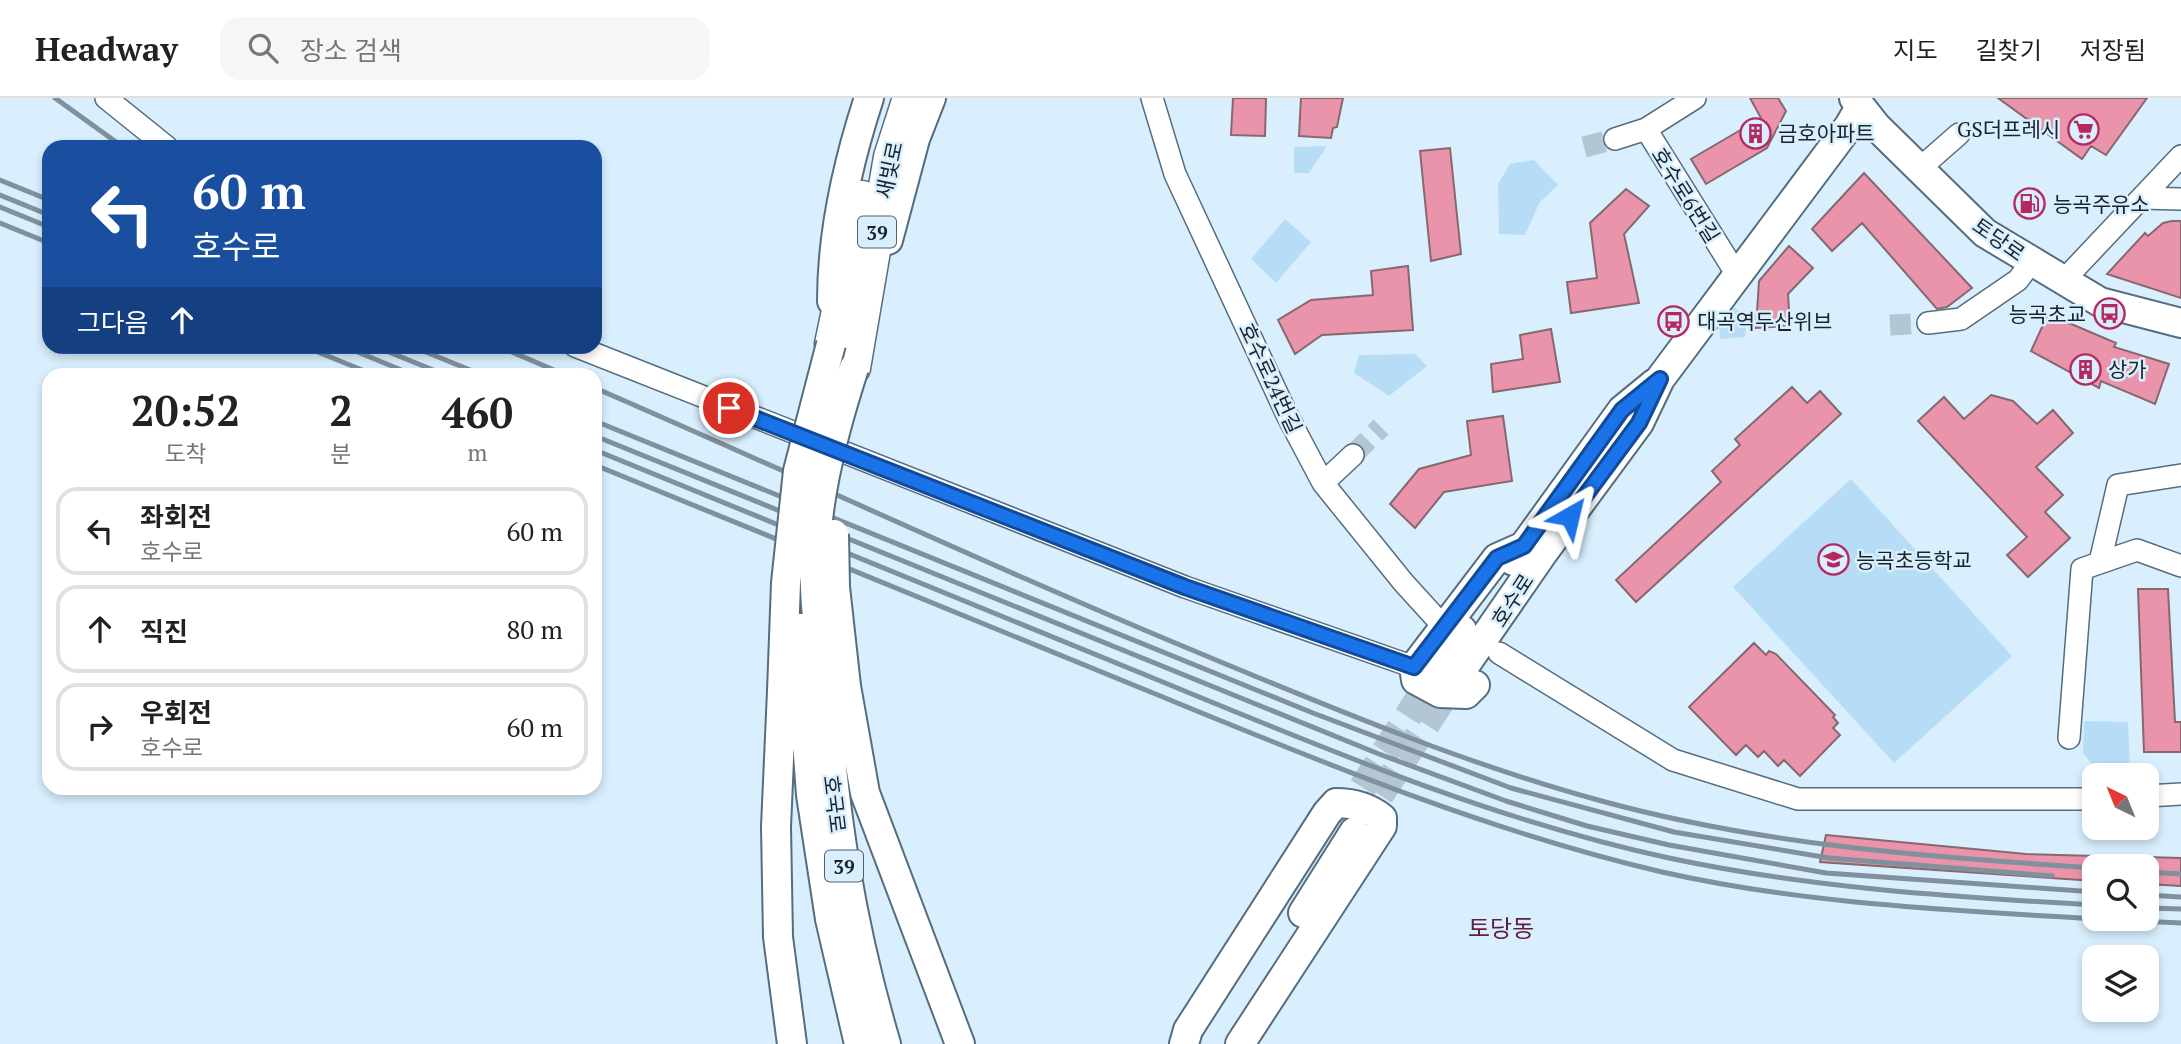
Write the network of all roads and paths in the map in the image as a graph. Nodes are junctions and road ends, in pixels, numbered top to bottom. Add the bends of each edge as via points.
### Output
1 (106, 98) edge
2 (869, 98) edge
3 (888, 98) edge
4 (909, 98) edge
5 (931, 98) edge
6 (1152, 98) edge
7 (1695, 98) edge
8 (1860, 101) edge
9 (1646, 129) junction
10 (1959, 134) dead end
11 (1615, 139) tunnel mouth
12 (158, 140) edge
13 (2181, 156) edge
14 (1919, 169) junction
15 (2142, 198) junction
16 (2181, 199) edge
17 (2032, 261) junction
18 (1737, 275) junction
19 (2063, 281) junction
20 (1928, 323) tunnel mouth
21 (2181, 323) edge
22 (831, 344) junction
23 (595, 354) edge
24 (854, 368) junction
25 (1353, 455) tunnel mouth
26 (2181, 475) edge
27 (1323, 483) junction
28 (1533, 549) junction
29 (2100, 562) junction
30 (2181, 566) edge
31 (1443, 626) junction
32 (1499, 653) junction
33 (1436, 672) junction
34 (814, 687) junction
35 (2069, 738) dead end
36 (2181, 794) edge
37 (2160, 795) edge
38 (2082, 800) edge
39 (792, 1044) edge
40 (859, 1044) edge
41 (886, 1044) edge
42 (960, 1044) edge
43 (1184, 1044) edge
44 (1199, 1044) edge
45 (1223, 1044) edge
46 (1240, 1044) edge

1 - 12 street
2 - 22 main road via 858,130 832,262
3 - 22 highway, 새빛로 / 39 via 876,133
4 - 24 highway, 새빛로 / 39 via 890,156
5 - 24 main road via 915,139
6 - 27 street, 호수로24번길 via 1175,174
7 - 9 street, 호수로6번길
8 - 14 main road, 토당로
8 - 18 main road, 호수로 via 1850,126
9 - 11 street
9 - 18 street, 호수로6번길
10 - 14 street
13 - 15 street
14 - 17 main road, 토당로 via 1985,233
15 - 16 street
15 - 19 street
17 - 19 main road, 토당로
17 - 20 street via 2018,280 1961,319
18 - 28 main road, 호수로 via 1660,379 1639,423
19 - 21 main road, 토당로 via 2099,302
22 - 34 main road, 39, bridge via 810,481 800,588
23 - 33 street via 1185,587
24 - 34 main road, 39, bridge via 834,431 818,511
25 - 27 street
26 - 29 street via 2118,485
27 - 31 street, 호수로24번길
28 - 31 main road via 1497,558
28 - 32 main road via 1536,590
28 - 33 main road, 호수로
29 - 30 street via 2137,550
29 - 35 street via 2082,569
31 - 33 main road
32 - 33 main road via 1466,694 1431,690 1416,680
32 - 38 street via 1673,760 1798,799
34 - 39 main road via 776,827 778,937
34 - 40 main road, 호국로 / 39 via 811,795 830,919
34 - 41 main road, 호국로 / 39 via 850,907
34 - 42 main road via 865,793
36 - 37 street
43 - 46 main road via 1188,1030 1326,813 1336,803 1374,811 1382,818 1382,826
44 - 45 main road via 1347,827

